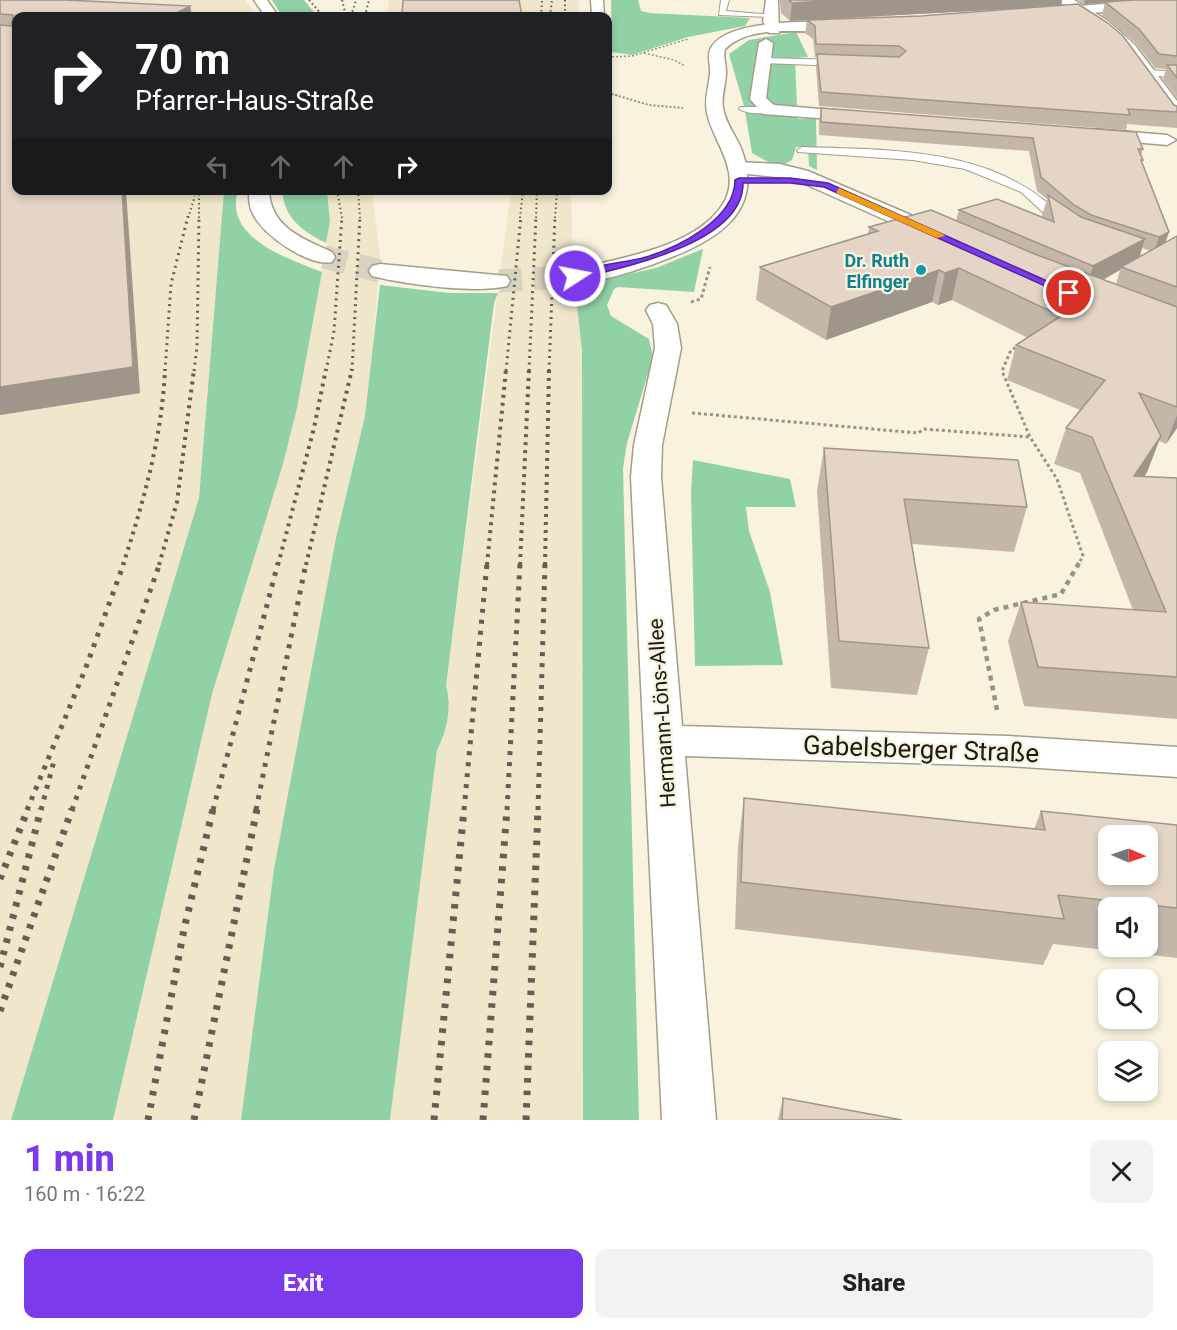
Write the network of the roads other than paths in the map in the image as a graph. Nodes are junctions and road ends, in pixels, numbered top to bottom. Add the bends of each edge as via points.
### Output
1 (725, 0) edge
2 (772, 0) edge
3 (1065, 0) edge
4 (1177, 2) edge
5 (1080, 10) junction
6 (1025, 14) edge
7 (864, 25) edge
8 (770, 29) junction
9 (763, 61) junction
10 (853, 63) edge
11 (718, 74) junction
12 (1151, 74) junction
13 (1177, 75) edge
14 (737, 100) junction
15 (769, 110) junction
16 (1177, 115) edge
17 (889, 119) edge
18 (1074, 133) edge
19 (1172, 144) edge
20 (732, 148) junction
21 (802, 150) dead end
22 (738, 174) junction
23 (259, 195) edge
24 (1076, 231) edge
25 (957, 244) edge
26 (324, 257) tunnel mouth
27 (380, 271) tunnel mouth
28 (575, 276) tunnel mouth
29 (499, 281) tunnel mouth
30 (658, 310) dead end
31 (664, 740) junction
32 (1177, 762) edge
33 (688, 1120) edge

1 - 8 lane via 722,13
2 - 8 street
3 - 5 street
4 - 5 street
5 - 6 street
5 - 12 street via 1110,30
7 - 8 street
8 - 9 street
8 - 11 street via 722,43 715,55
9 - 10 lane
9 - 15 street via 758,99
11 - 14 street
11 - 20 street via 715,108 721,131
12 - 13 lane
12 - 16 street
14 - 15 lane
14 - 20 street via 739,124
15 - 17 street
18 - 19 street
20 - 22 street
21 - 24 lane via 908,156 952,163 1027,190 1058,221
22 - 25 street via 825,185
22 - 28 street via 739,190 733,205 716,224 677,247 623,267
23 - 26 street via 259,207 267,221 283,235
27 - 29 street
30 - 31 street, Hermann-Löns-Allee via 668,335 668,348 648,445 646,477
31 - 32 street, Gabelsberger Straße via 1008,751
31 - 33 street, Hermann-Löns-Allee

